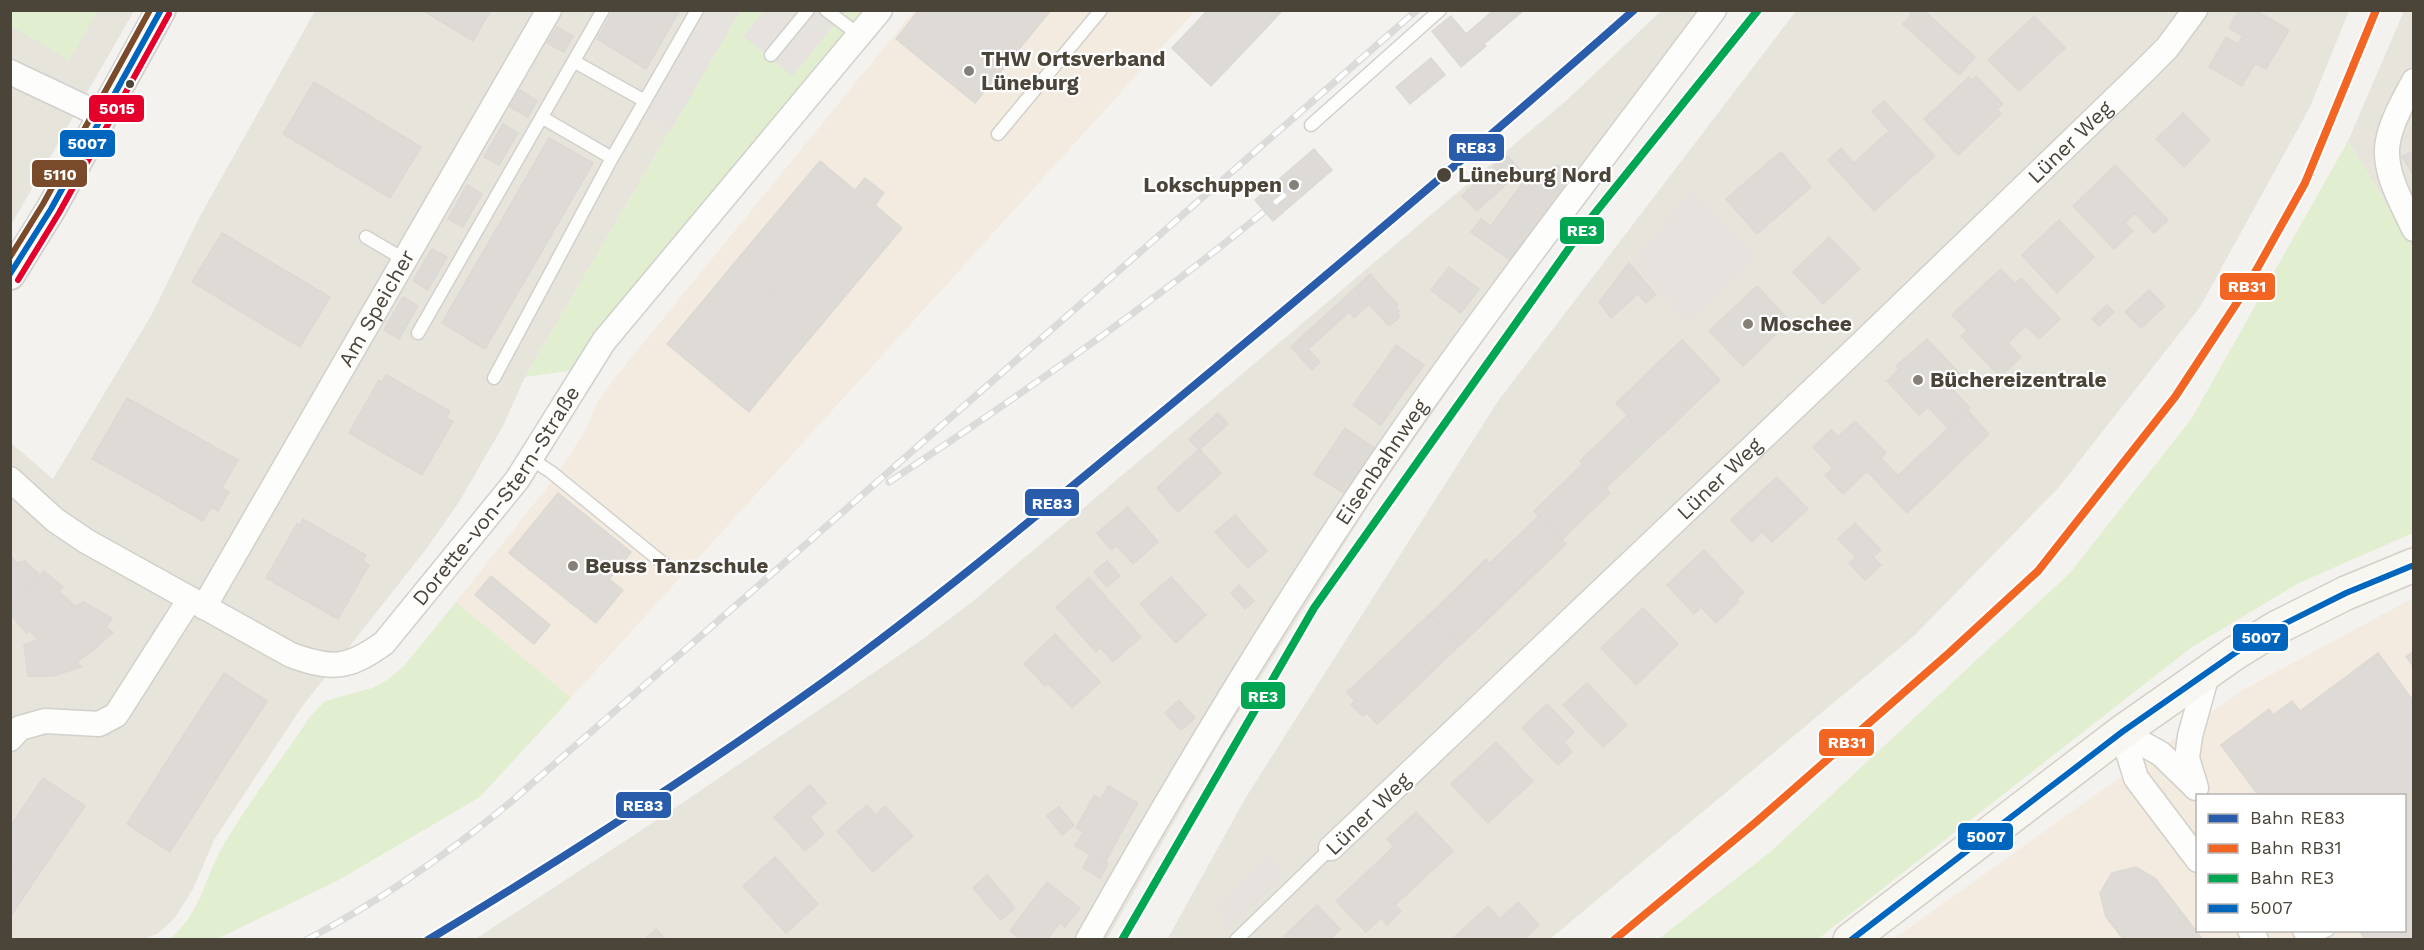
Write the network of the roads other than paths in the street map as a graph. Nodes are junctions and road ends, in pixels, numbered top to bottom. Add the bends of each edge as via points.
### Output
1 (161, 10) edge
2 (549, 10) edge
3 (603, 10) edge
4 (697, 10) edge
5 (808, 10) edge
6 (826, 10) edge
7 (880, 10) edge
8 (1101, 10) edge
9 (1440, 10) edge
10 (1714, 10) edge
11 (2195, 10) edge
12 (859, 35) junction
13 (771, 55) dead end
14 (575, 62) junction
15 (10, 72) edge
16 (2414, 81) edge
17 (645, 102) junction
18 (103, 116) junction
19 (543, 118) junction
20 (1311, 125) dead end
21 (998, 134) dead end
22 (612, 158) junction
23 (2414, 229) edge
24 (366, 237) dead end
25 (405, 260) junction
26 (10, 275) edge
27 (418, 333) dead end
28 (494, 378) dead end
29 (531, 459) junction
30 (10, 480) edge
31 (664, 564) dead end
32 (2414, 565) edge
33 (197, 603) junction
34 (2208, 671) junction
35 (2122, 732) junction
36 (10, 739) edge
37 (2199, 791) edge
38 (1331, 849) joint
39 (2196, 857) edge
40 (1088, 939) edge
41 (1236, 939) edge
42 (1851, 939) edge

1 - 18 street
2 - 25 street, Am Speicher
3 - 14 lane
4 - 17 lane
5 - 13 lane
6 - 12 lane
7 - 12 street, Dorette-von-Stern-Straße
8 - 21 lane
9 - 20 lane
10 - 40 street, Eisenbahnweg via 1443,373 1306,575
11 - 38 street, Lüner Weg via 2167,48 2136,80
12 - 29 street, Dorette-von-Stern-Straße via 604,341
14 - 17 lane
14 - 19 lane
15 - 18 street
16 - 23 street via 2387,143 2395,188
17 - 22 lane
18 - 26 street
19 - 22 lane
19 - 27 lane
22 - 28 lane
24 - 25 lane
25 - 33 street, Am Speicher
29 - 31 lane
29 - 33 street, Dorette-von-Stern-Straße via 384,644 363,658 339,665 317,665 291,656
30 - 33 street, Dorette-von-Stern-Straße via 70,530
32 - 34 main road via 2276,628
33 - 36 street, Am Speicher via 116,715 99,724 45,721 20,728
34 - 35 main road
34 - 37 street via 2187,758
35 - 37 street via 2161,754
35 - 39 street via 2136,778
35 - 42 main road
38 - 41 lane, Lüner Weg

